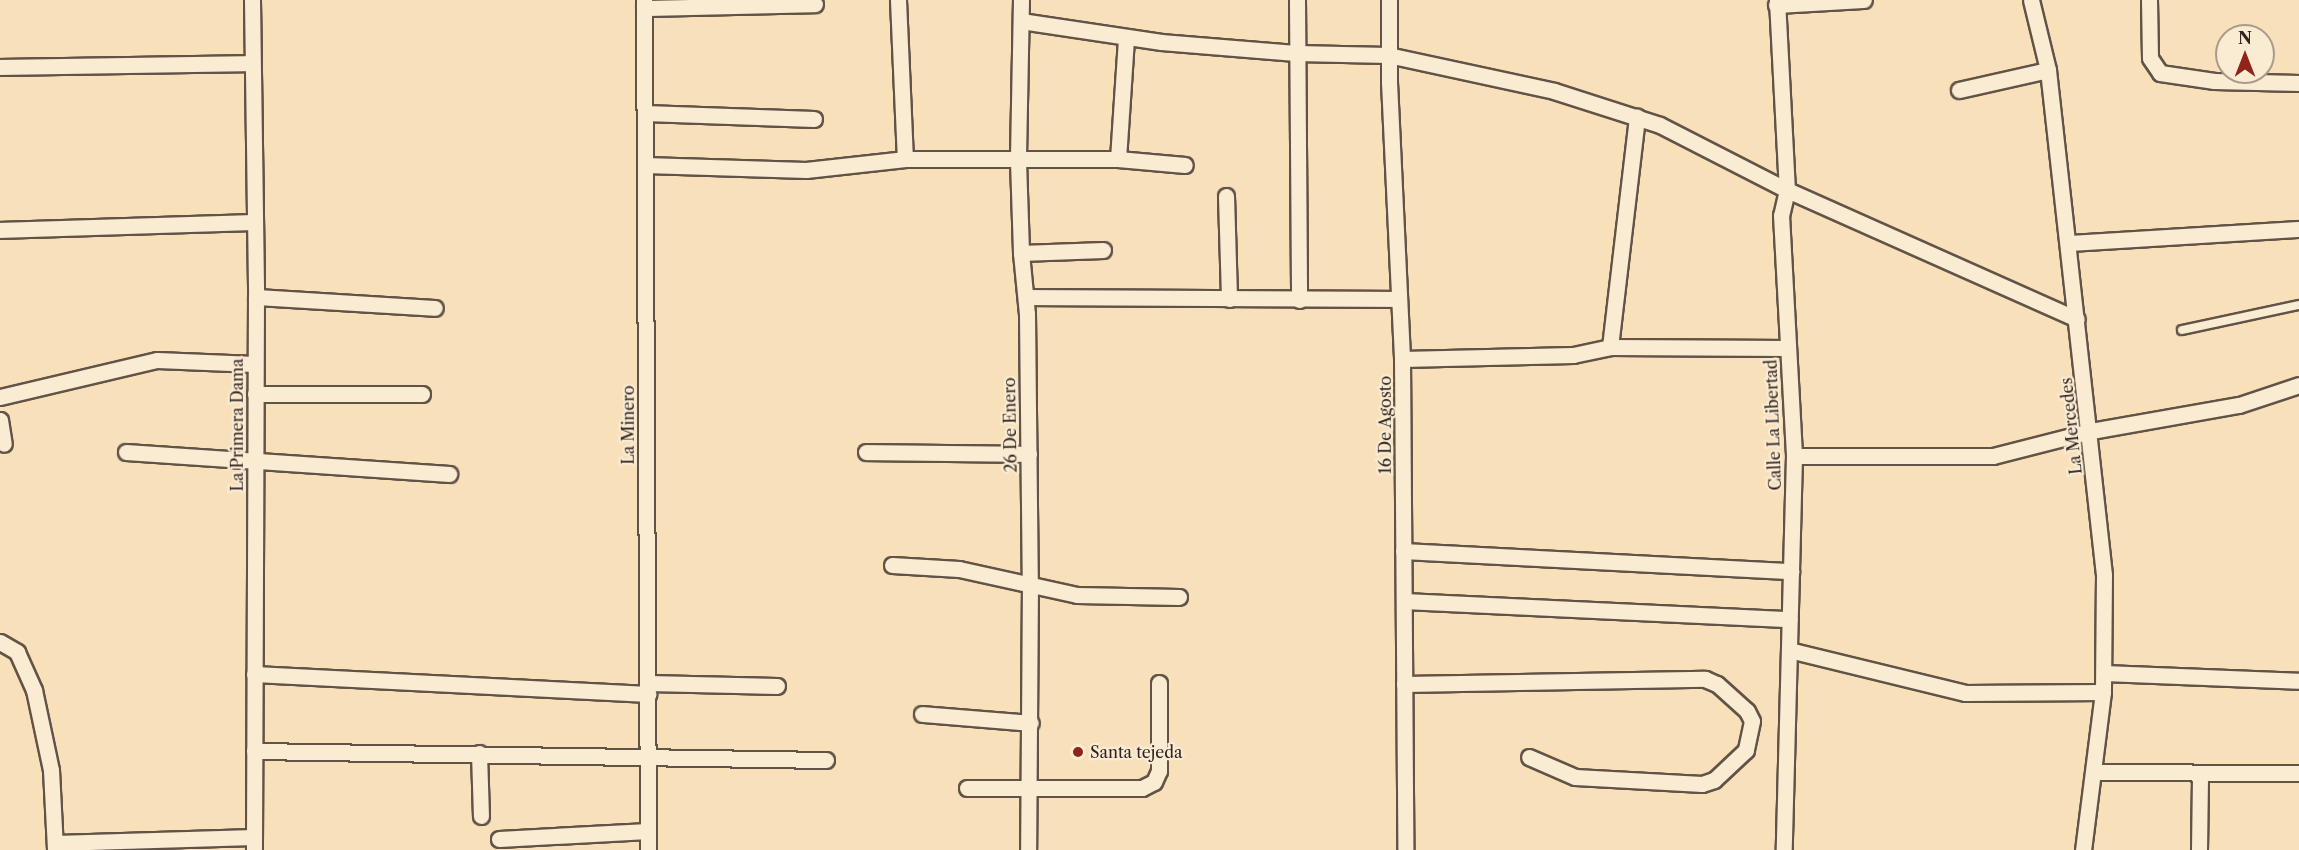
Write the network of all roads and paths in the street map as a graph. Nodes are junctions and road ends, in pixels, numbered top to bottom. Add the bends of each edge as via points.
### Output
1 (252, 0) edge
2 (898, 0) edge
3 (1021, 0) edge
4 (1297, 0) edge
5 (1389, 0) edge
6 (1864, 0) edge
7 (2031, 0) edge
8 (2149, 0) edge
9 (1776, 2) edge
10 (644, 4) edge
11 (815, 4) dead end
12 (1021, 21) junction
13 (1126, 38) junction
14 (1296, 53) junction
15 (1388, 55) junction
16 (251, 63) junction
17 (0, 67) edge
18 (2048, 70) junction
19 (2299, 83) edge
20 (1959, 90) dead end
21 (645, 113) junction
22 (1637, 117) junction
23 (814, 119) dead end
24 (906, 159) junction
25 (1118, 159) junction
26 (1018, 161) junction
27 (645, 165) junction
28 (1185, 165) dead end
29 (1787, 190) junction
30 (1226, 196) dead end
31 (254, 222) junction
32 (2299, 229) edge
33 (0, 230) edge
34 (2069, 243) junction
35 (1102, 250) dead end
36 (1021, 254) junction
37 (256, 297) junction
38 (1026, 297) junction
39 (1229, 298) junction
40 (1400, 298) junction
41 (1299, 300) junction
42 (2299, 305) edge
43 (435, 309) dead end
44 (2077, 319) junction
45 (2182, 330) dead end
46 (1610, 347) junction
47 (1788, 348) junction
48 (1402, 359) junction
49 (255, 364) junction
50 (2299, 385) edge
51 (255, 394) junction
52 (422, 394) dead end
53 (0, 397) edge
54 (0, 420) edge
55 (2091, 431) junction
56 (4, 444) dead end
57 (126, 452) dead end
58 (866, 452) dead end
59 (1029, 454) junction
60 (1794, 456) junction
61 (255, 460) junction
62 (449, 474) dead end
63 (1403, 551) junction
64 (892, 565) dead end
65 (1791, 571) junction
66 (1030, 582) junction
67 (1179, 597) dead end
68 (1404, 601) junction
69 (1790, 619) junction
70 (0, 642) edge
71 (1789, 650) junction
72 (2104, 673) junction
73 (254, 674) junction
74 (2299, 681) edge
75 (1159, 683) dead end
76 (1404, 684) junction
77 (777, 686) dead end
78 (648, 689) junction
79 (2103, 692) junction
80 (922, 714) dead end
81 (1031, 723) junction
82 (254, 751) junction
83 (479, 753) junction
84 (648, 756) junction
85 (1529, 757) dead end
86 (826, 759) dead end
87 (2095, 772) junction
88 (2299, 772) edge
89 (2200, 774) junction
90 (968, 788) dead end
91 (1030, 789) junction
92 (481, 816) dead end
93 (648, 831) junction
94 (499, 839) dead end
95 (254, 844) edge
96 (55, 846) edge
97 (648, 850) edge
98 (1028, 850) edge
99 (1405, 850) edge
100 (1784, 850) edge
101 (2083, 850) edge
102 (2199, 850) edge

1 - 16 street, La Primera Dama
2 - 24 street
3 - 12 street, 26 De Enero
4 - 14 street
5 - 15 street, 16 De Agosto
6 - 9 street
7 - 18 street, La Mercedes
8 - 19 street via 2150,58 2160,73 2214,81
9 - 29 street, Calle La Libertad
10 - 11 street
10 - 21 street, La Minero
12 - 13 street
12 - 26 street, 26 De Enero
13 - 14 street
13 - 25 street
14 - 15 street
14 - 41 street
15 - 22 street via 1543,89
15 - 40 street, 16 De Agosto
16 - 17 street
16 - 31 street, La Primera Dama
18 - 20 street
18 - 34 street, La Mercedes
21 - 23 street
21 - 27 street, La Minero
22 - 29 street
22 - 46 street
24 - 26 street
24 - 27 street via 806,170
25 - 26 street
25 - 28 street
26 - 36 street, 26 De Enero
27 - 78 street, La Minero
29 - 44 street
29 - 47 street, Calle La Libertad via 1781,215
30 - 39 street
31 - 33 street
31 - 37 street, La Primera Dama
32 - 34 street
34 - 44 street, La Mercedes
35 - 36 street
36 - 38 street, 26 De Enero
37 - 43 street
37 - 49 street, La Primera Dama
38 - 39 street
38 - 59 street, 26 De Enero
39 - 41 street
40 - 41 street
40 - 48 street, 16 De Agosto
42 - 45 lane
44 - 55 street, La Mercedes
46 - 47 street
46 - 48 street via 1573,355
47 - 60 street, Calle La Libertad
48 - 63 street, 16 De Agosto
49 - 51 street, La Primera Dama
49 - 53 street via 157,360
50 - 55 street via 2239,405
51 - 52 street
51 - 61 street, La Primera Dama
54 - 56 street
55 - 60 street via 1993,456
55 - 72 street, La Mercedes via 2104,575
57 - 61 street
58 - 59 street
59 - 66 street, 26 De Enero
60 - 65 street, Calle La Libertad
61 - 62 street
61 - 73 street, La Primera Dama
63 - 65 street
63 - 68 street, 16 De Agosto
64 - 66 street via 959,569
65 - 69 street, Calle La Libertad
66 - 67 street via 1077,595
66 - 81 street, 26 De Enero
68 - 69 street
68 - 76 street, 16 De Agosto
69 - 71 street, Calle La Libertad
70 - 96 street via 17,652 34,690 51,770
71 - 79 street via 1965,693
71 - 100 street, Calle La Libertad
72 - 74 street
72 - 79 street, La Mercedes
73 - 78 street
73 - 82 street, La Primera Dama
75 - 91 street via 1159,771 1154,782 1142,788
76 - 85 street via 1705,679 1717,684 1747,711 1752,721 1746,750 1714,780 1702,784 1575,777
76 - 99 street, 16 De Agosto
77 - 78 street
78 - 84 street, La Minero
79 - 87 street, La Mercedes
80 - 81 street
81 - 91 street, 26 De Enero
82 - 83 street
82 - 95 street, La Primera Dama
83 - 84 street
83 - 92 street
84 - 86 street
84 - 93 street, La Minero
87 - 89 street
87 - 101 street, La Mercedes
88 - 89 street
89 - 102 street
90 - 91 street
91 - 98 street, 26 De Enero
93 - 94 street
93 - 97 street, La Minero
95 - 96 street

